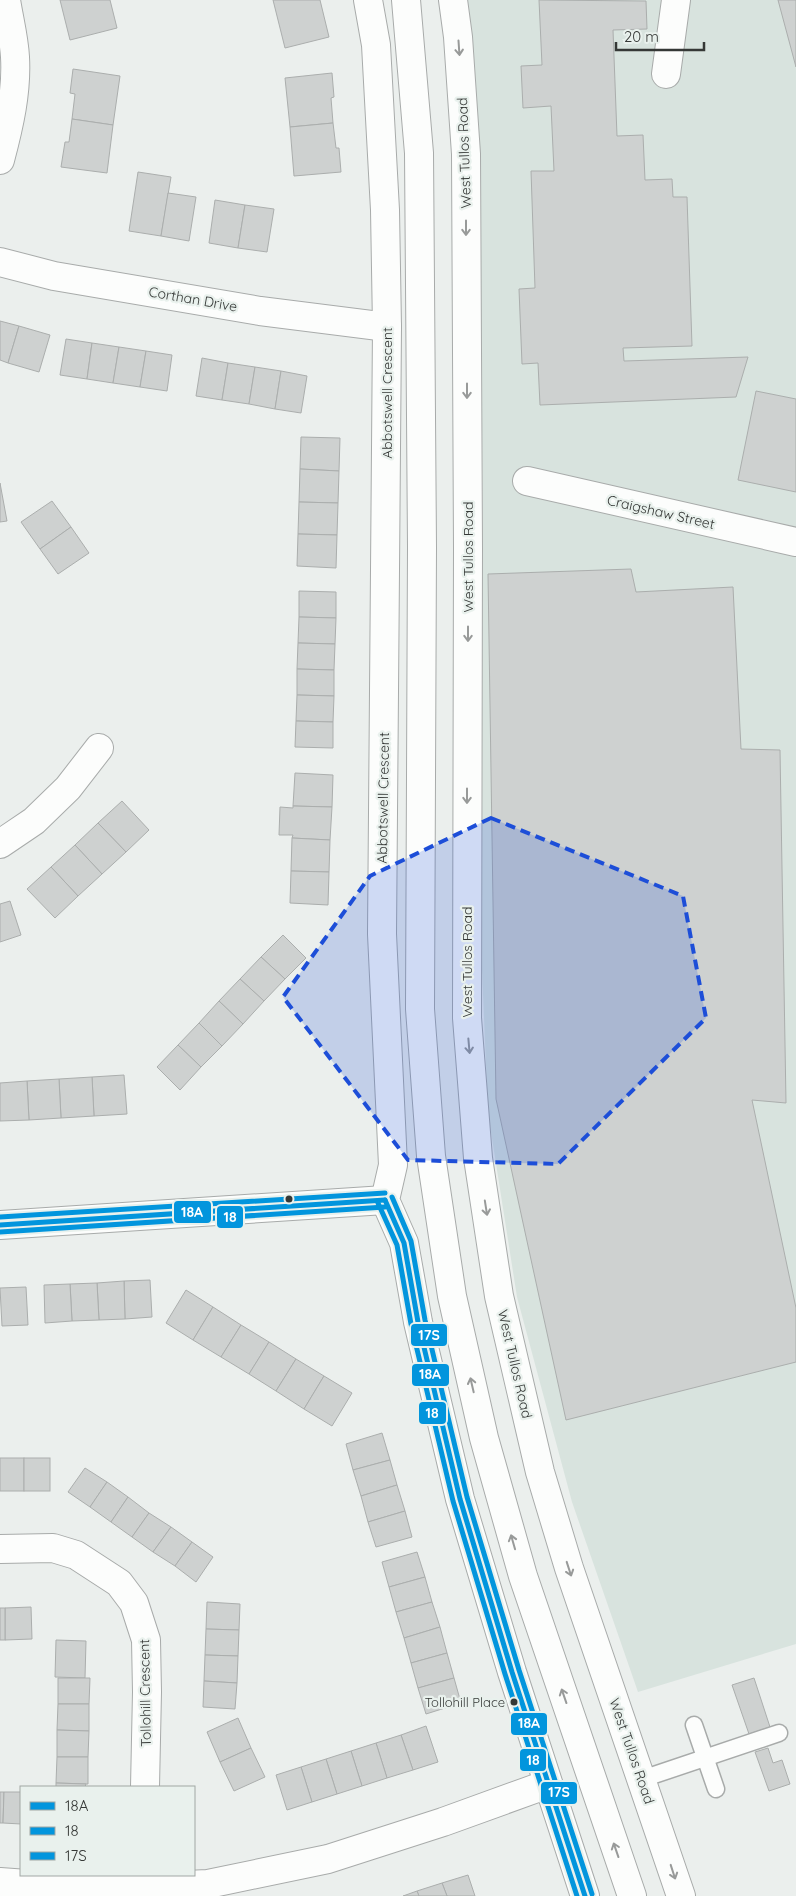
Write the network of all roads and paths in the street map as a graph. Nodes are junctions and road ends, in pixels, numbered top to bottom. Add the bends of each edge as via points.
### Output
1 (6, 0) edge
2 (368, 0) edge
3 (406, 0) edge
4 (453, 0) edge
5 (676, 0) edge
6 (666, 74) dead end
7 (0, 160) edge
8 (0, 262) edge
9 (387, 327) junction
10 (527, 481) dead end
11 (796, 542) edge
12 (100, 748) dead end
13 (0, 844) edge
14 (386, 1200) junction
15 (0, 1225) edge
16 (0, 1549) edge
17 (694, 1725) dead end
18 (779, 1733) dead end
19 (706, 1758) junction
20 (642, 1780) junction
21 (548, 1784) junction
22 (145, 1786) edge
23 (716, 1788) dead end
24 (0, 1882) edge
25 (146, 1886) edge
26 (585, 1896) edge
27 (632, 1896) edge
28 (681, 1896) edge

1 - 7 street via 15,56 15,79 11,117
2 - 9 street, Abbotswell Crescent via 376,45 385,210
27 -> 3 street via 523,1576 484,1438 452,1296 432,1156 420,1009 422,537 419,153
4 -> 20 street, West Tullos Road via 466,154 467,1018 478,1158 499,1296 540,1472 590,1631
5 - 6 street
8 - 9 street, Corthan Drive via 54,276 260,311
9 - 14 street, Abbotswell Crescent via 382,934 393,1164
10 - 11 street, Craigshaw Street
12 - 13 street via 68,788 34,821
14 - 15 street
14 - 21 street via 404,1243 418,1322 460,1499
16 - 22 street, Tollohill Crescent via 53,1548 76,1555 119,1583 134,1603 146,1640
17 - 19 lane
18 - 19 lane
19 - 20 lane
19 - 23 lane
20 -> 28 street, West Tullos Road
21 - 25 street via 328,1859 208,1884
21 - 26 street
24 - 25 street via 95,1889

